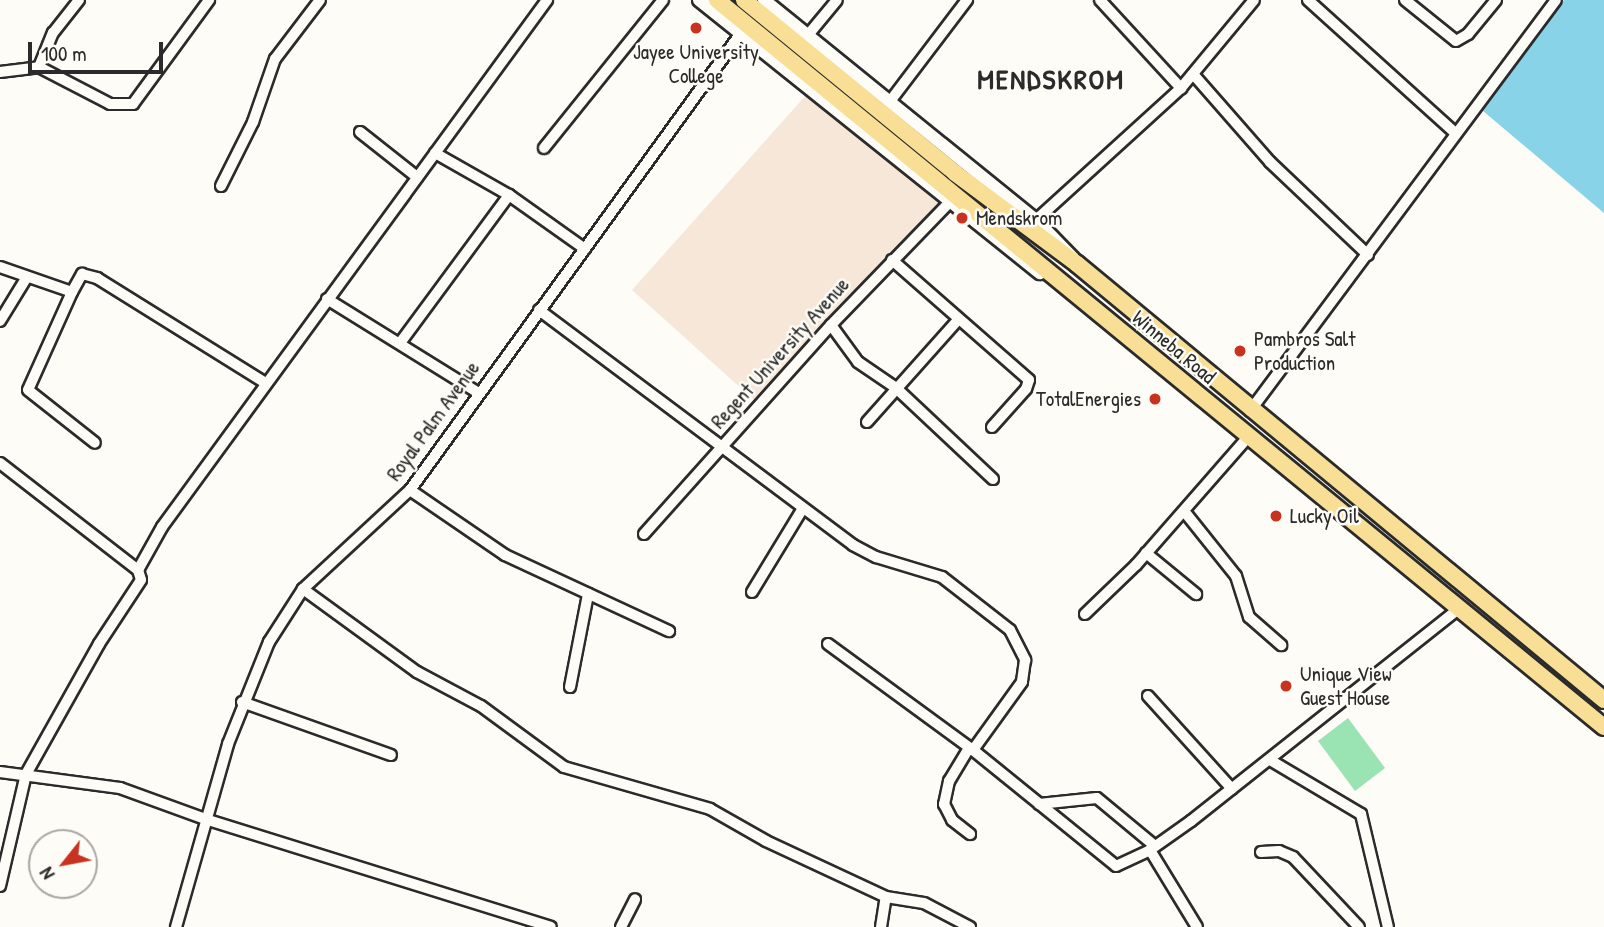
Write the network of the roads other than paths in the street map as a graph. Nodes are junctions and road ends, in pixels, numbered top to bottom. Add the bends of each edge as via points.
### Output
1 (79, 0) edge
2 (209, 0) edge
3 (320, 0) edge
4 (547, 0) edge
5 (663, 0) edge
6 (699, 0) edge
7 (717, 0) edge
8 (744, 0) edge
9 (764, 0) edge
10 (836, 0) edge
11 (967, 0) edge
12 (1100, 0) edge
13 (1254, 0) edge
14 (1308, 0) edge
15 (1405, 0) edge
16 (1496, 0) edge
17 (1556, 0) edge
18 (741, 33) junction
19 (808, 35) junction
20 (39, 67) junction
21 (0, 72) edge
22 (1193, 74) junction
23 (1181, 88) junction
24 (891, 100) junction
25 (360, 132) dead end
26 (1454, 132) junction
27 (544, 148) dead end
28 (435, 153) junction
29 (417, 177) junction
30 (221, 186) dead end
31 (509, 195) junction
32 (949, 203) junction
33 (1036, 220) junction
34 (585, 249) junction
35 (1368, 255) junction
36 (892, 260) junction
37 (1077, 264) junction
38 (0, 267) edge
39 (27, 277) junction
40 (1067, 286) junction
41 (72, 292) junction
42 (327, 299) junction
43 (539, 310) junction
44 (958, 320) junction
45 (0, 321) edge
46 (831, 325) junction
47 (400, 343) junction
48 (266, 383) junction
49 (896, 388) junction
50 (477, 392) junction
51 (1251, 411) junction
52 (867, 422) dead end
53 (992, 427) dead end
54 (1249, 436) junction
55 (95, 443) dead end
56 (720, 449) junction
57 (0, 463) edge
58 (993, 479) dead end
59 (1344, 487) junction
60 (410, 489) junction
61 (803, 508) junction
62 (1334, 508) junction
63 (1184, 511) junction
64 (644, 534) dead end
65 (1146, 553) junction
66 (138, 570) junction
67 (303, 589) junction
68 (752, 592) dead end
69 (588, 594) junction
70 (1196, 594) dead end
71 (1461, 608) junction
72 (1085, 614) dead end
73 (669, 631) dead end
74 (828, 644) dead end
75 (1281, 645) dead end
76 (570, 687) dead end
77 (1148, 696) dead end
78 (1604, 700) edge
79 (242, 702) junction
80 (1604, 727) edge
81 (971, 749) junction
82 (391, 755) dead end
83 (1270, 760) junction
84 (0, 772) edge
85 (26, 774) junction
86 (1232, 789) junction
87 (1039, 804) junction
88 (205, 819) junction
89 (970, 834) dead end
90 (1152, 848) junction
91 (1261, 852) dead end
92 (0, 886) edge
93 (886, 897) junction
94 (635, 899) dead end
95 (176, 927) edge
96 (551, 927) edge
97 (621, 927) edge
98 (881, 927) edge
99 (970, 927) edge
100 (1197, 927) edge
101 (1359, 927) edge
102 (1388, 927) edge

1 - 20 street via 52,33
2 - 20 street via 134,104 110,104
3 - 30 street via 275,59 253,122
4 - 28 street
5 - 27 street
6 - 18 street
7 - 40 highway, Winneba Road
8 - 37 highway, Winneba Road via 955,173
9 - 19 street
10 - 19 street
11 - 24 street
12 - 23 street
13 - 22 street
14 - 26 street
15 - 16 street via 1456,41 1468,34
17 - 26 street
18 - 32 street
18 - 34 street, Royal Palm Avenue
19 - 24 street
20 - 21 street
22 - 23 street
22 - 35 street via 1270,162
23 - 33 street
24 - 33 street
25 - 29 street
26 - 35 street
28 - 29 street
28 - 31 street
29 - 42 street
31 - 34 street
31 - 47 street
32 - 36 street, Regent University Avenue
32 - 40 street via 1031,268
33 - 37 street via 1064,244
34 - 43 street, Royal Palm Avenue
35 - 51 street
36 - 44 street
36 - 46 street, Regent University Avenue
37 - 51 highway, Winneba Road
38 - 39 street
39 - 41 street
39 - 45 street
40 - 54 highway, Winneba Road
41 - 48 street via 82,274 97,278
41 - 55 street via 29,390
42 - 47 street
42 - 48 street
43 - 50 street, Royal Palm Avenue
43 - 56 street
44 - 49 street
44 - 53 street via 1030,383
46 - 49 street via 850,355
46 - 56 street, Regent University Avenue
47 - 50 street
48 - 66 street via 162,527
49 - 52 street
49 - 58 street
50 - 60 street, Royal Palm Avenue
51 - 59 highway, Winneba Road
54 - 62 highway, Winneba Road
54 - 63 street
56 - 61 street
56 - 64 street, Regent University Avenue
57 - 66 street
59 - 62 highway via 1343,499
59 - 78 highway, Winneba Road
60 - 67 street, Royal Palm Avenue
60 - 69 street via 505,555
61 - 68 street
61 - 81 street via 876,557 942,577 999,619 1020,644 1025,660 1022,682
62 - 71 highway, Winneba Road
63 - 65 street
63 - 75 street via 1236,576 1250,617
65 - 70 street
65 - 72 street
66 - 85 street via 139,590 99,645
67 - 79 street, Royal Palm Avenue via 269,642
67 - 93 street via 417,672 481,706 565,767 710,809 766,841
69 - 73 street
69 - 76 street
71 - 80 highway, Winneba Road
71 - 83 street
74 - 81 street
77 - 86 street
79 - 82 street
79 - 88 street, Royal Palm Avenue
81 - 87 street
81 - 89 street via 949,782 944,804 952,820
83 - 86 street
83 - 102 street via 1361,814
84 - 85 street
85 - 88 street via 120,788
85 - 92 street
86 - 90 street
87 - 90 street via 1097,798
87 - 90 street via 1116,866
88 - 95 street, Royal Palm Avenue
88 - 96 street
90 - 100 street
91 - 101 street via 1279,850 1293,857
93 - 98 street
93 - 99 street via 924,903
94 - 97 street

